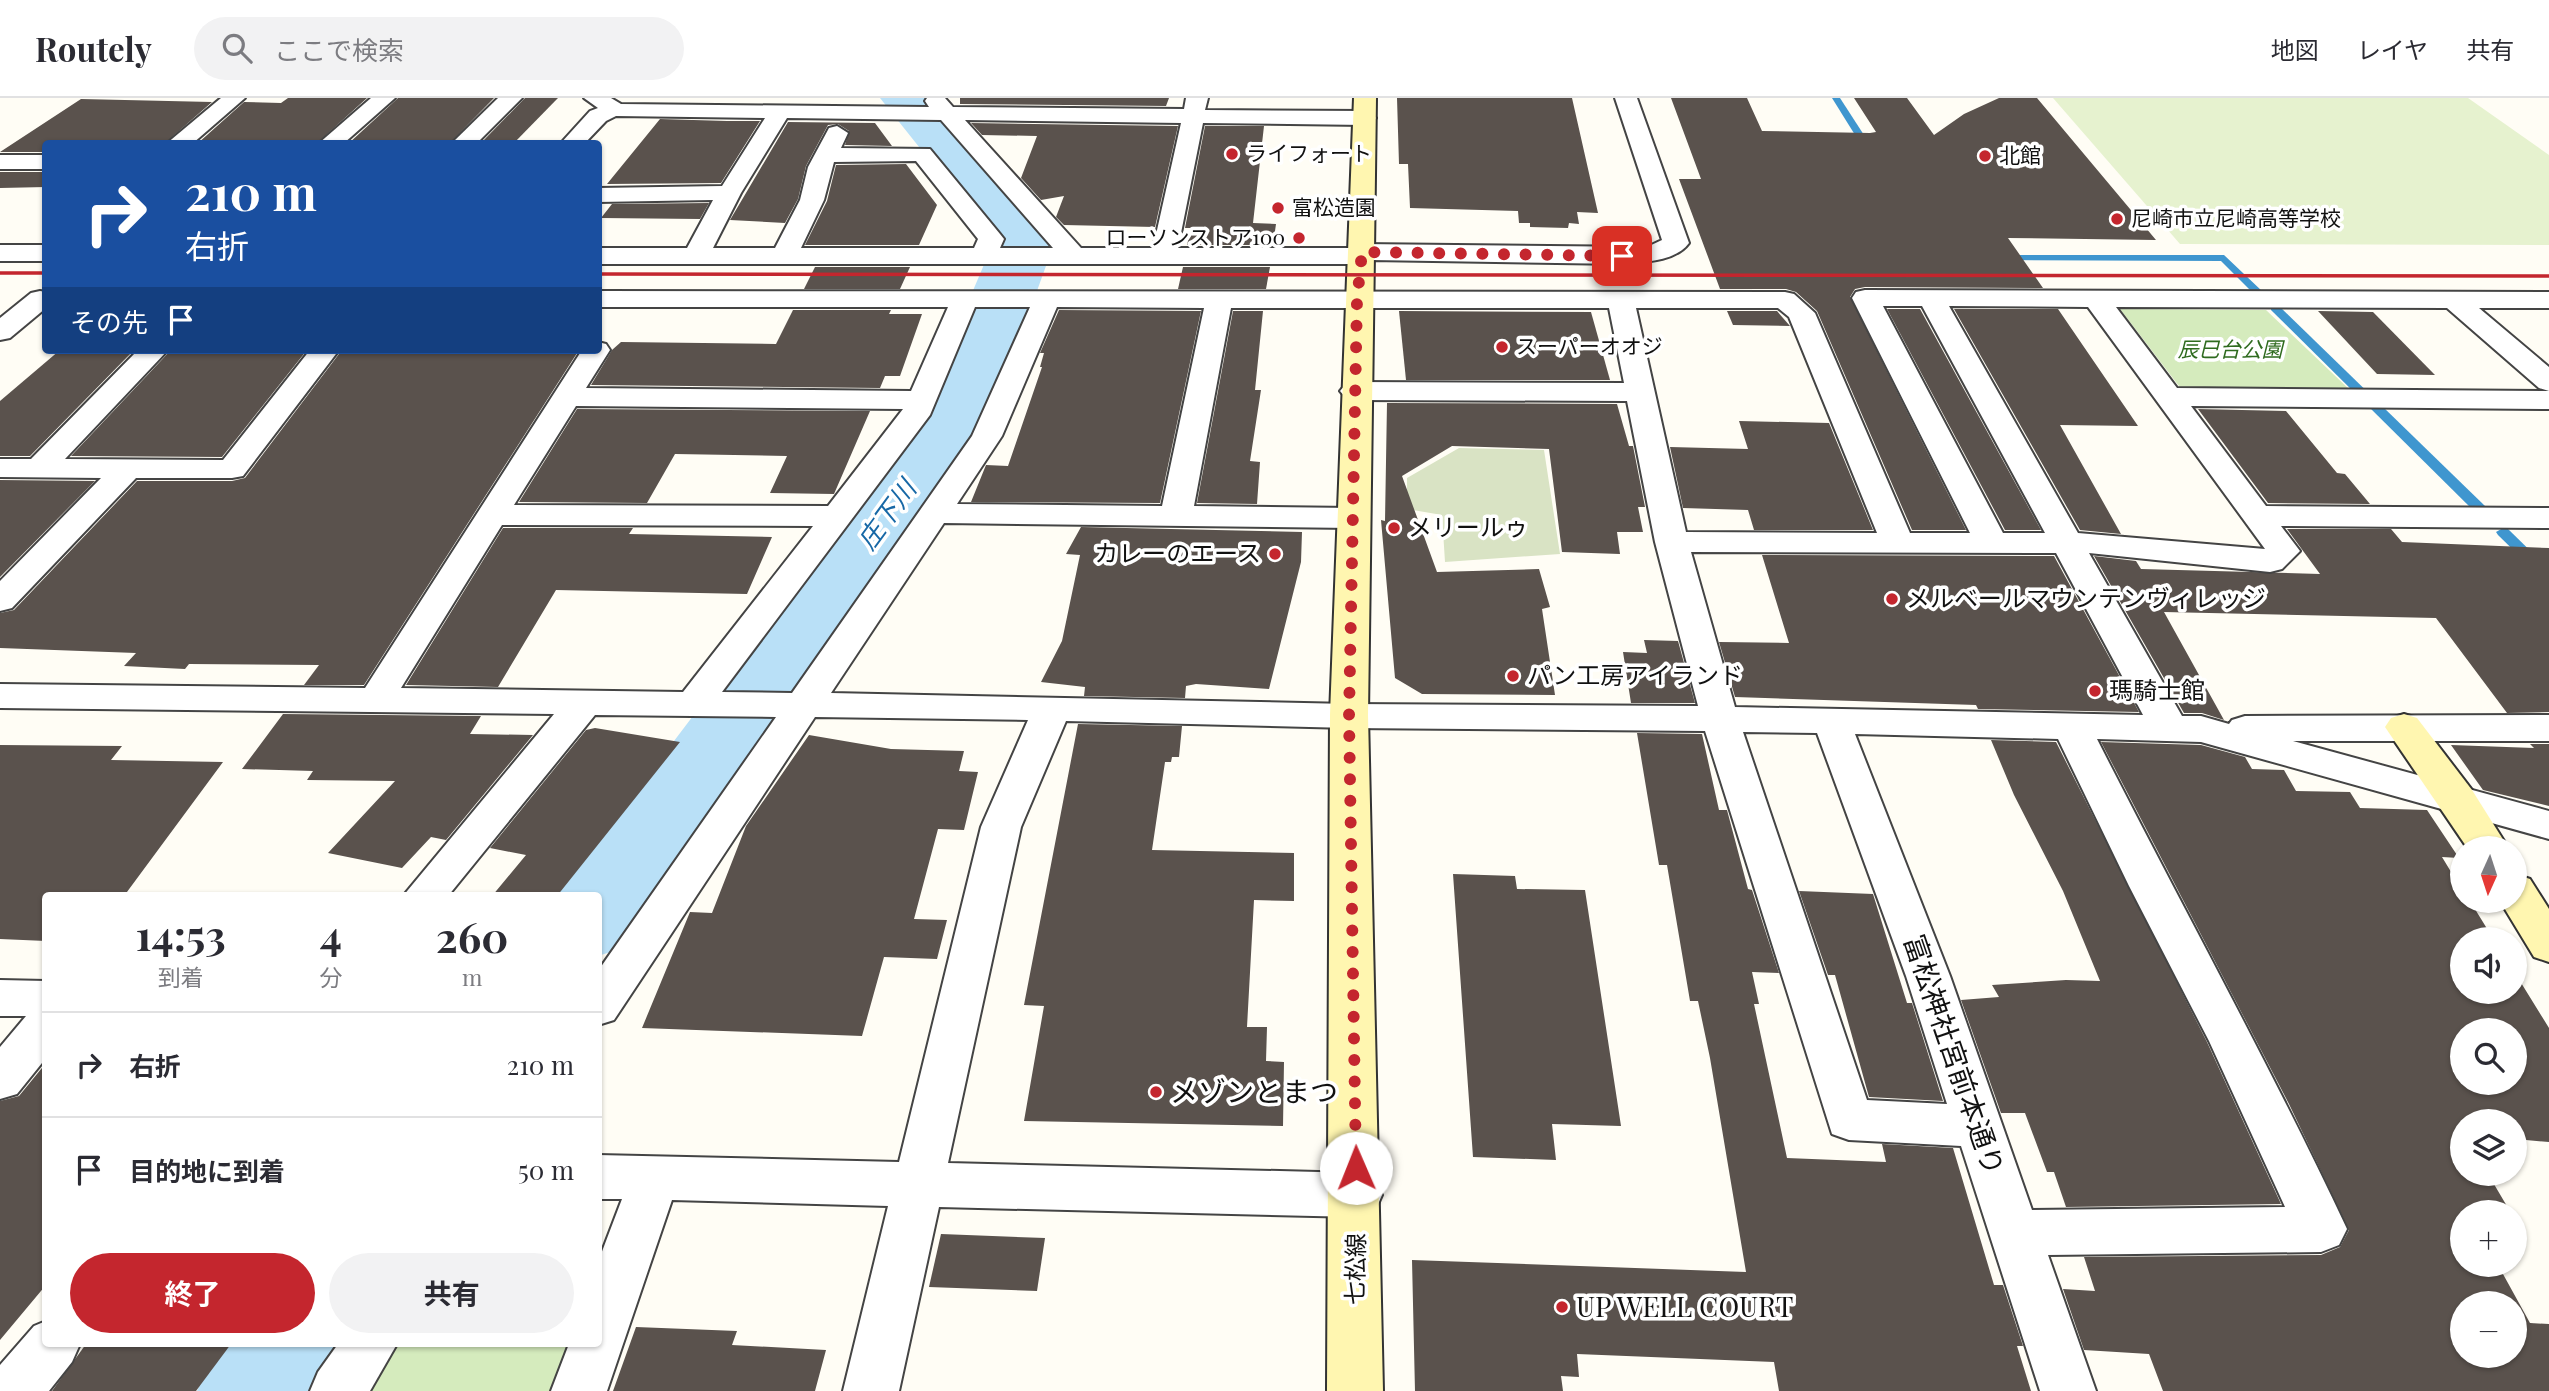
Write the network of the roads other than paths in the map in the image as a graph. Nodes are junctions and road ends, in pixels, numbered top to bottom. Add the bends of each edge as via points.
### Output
1 (234, 98) edge
2 (384, 98) edge
3 (511, 98) edge
4 (1626, 98) edge
5 (604, 104) edge
6 (1195, 107) edge
7 (888, 108) edge
8 (940, 108) edge
9 (1365, 108) edge
10 (780, 112) junction
11 (849, 113) junction
12 (182, 140) edge
13 (334, 140) edge
14 (466, 140) edge
15 (575, 140) edge
16 (826, 155) junction
17 (0, 162) edge
18 (42, 162) edge
19 (729, 193) junction
20 (602, 195) edge
21 (42, 251) edge
22 (0, 253) edge
23 (1361, 254) junction
24 (602, 256) edge
25 (696, 256) junction
26 (784, 256) junction
27 (990, 256) junction
28 (1074, 256) junction
29 (1164, 256) junction
30 (0, 298) edge
31 (1931, 298) junction
32 (42, 299) edge
33 (602, 299) edge
34 (629, 299) junction
35 (2096, 299) junction
36 (42, 300) edge
37 (1219, 300) junction
38 (1357, 300) junction
39 (2455, 300) junction
40 (2549, 300) edge
41 (1037, 301) junction
42 (971, 302) junction
43 (1621, 302) junction
44 (0, 332) edge
45 (602, 340) edge
46 (150, 354) edge
47 (322, 354) edge
48 (593, 354) edge
49 (2549, 382) edge
50 (1355, 391) junction
51 (1639, 392) junction
52 (566, 397) junction
53 (2169, 397) junction
54 (921, 400) junction
55 (2549, 400) edge
56 (0, 468) edge
57 (39, 468) junction
58 (125, 471) junction
59 (935, 513) junction
60 (492, 515) junction
61 (837, 516) junction
62 (1176, 516) junction
63 (2257, 516) junction
64 (1353, 518) junction
65 (2549, 518) edge
66 (1672, 542) junction
67 (1898, 543) junction
68 (1992, 543) junction
69 (2068, 543) junction
70 (0, 601) edge
71 (0, 696) edge
72 (375, 701) junction
73 (584, 703) junction
74 (702, 704) junction
75 (792, 705) junction
76 (1052, 708) junction
77 (1349, 716) junction
78 (1720, 719) junction
79 (1832, 723) junction
80 (2071, 726) junction
81 (2404, 727) junction
82 (2549, 728) edge
83 (2185, 729) junction
84 (2458, 800) junction
85 (2549, 825) edge
86 (2481, 836) edge
87 (427, 892) edge
88 (2527, 909) edge
89 (2549, 945) edge
90 (0, 998) edge
91 (42, 999) edge
92 (602, 1001) edge
93 (42, 1030) edge
94 (0, 1080) edge
95 (1980, 1126) junction
96 (602, 1177) edge
97 (654, 1178) junction
98 (918, 1185) junction
99 (1357, 1195) junction
100 (2016, 1233) junction
101 (602, 1325) edge
102 (51, 1347) edge
103 (368, 1347) edge
104 (595, 1347) edge
105 (14, 1391) edge
106 (338, 1391) edge
107 (579, 1391) edge
108 (871, 1391) edge
109 (1355, 1391) edge
110 (2068, 1391) edge

1 - 12 street
2 - 13 street
3 - 14 street
4 - 23 street via 1676,243 1652,254
5 - 10 street
5 - 15 street
6 - 8 street
6 - 9 street
6 - 29 street
7 - 8 street
7 - 11 street
8 - 28 street
9 - 23 street, 七松線
10 - 11 street
10 - 19 street
11 - 16 street
16 - 26 street via 812,200
16 - 27 street via 922,154 991,239
17 - 18 street
19 - 20 street
19 - 25 street
21 - 22 street
23 - 29 street
23 - 38 street, 七松線
24 - 25 street
25 - 26 street
26 - 27 street
27 - 28 street
28 - 29 street
30 - 32 street
31 - 35 street
31 - 68 street via 1865,298
31 - 69 street
33 - 34 street
34 - 42 street
34 - 45 street
35 - 39 street
35 - 53 street
36 - 44 street
37 - 38 street
37 - 41 street
37 - 62 street
38 - 43 street
38 - 50 street, 七松線
39 - 40 street
39 - 49 street
41 - 42 street
41 - 59 street via 987,436
42 - 54 street
43 - 51 street
43 - 67 street via 1785,300 1801,313
46 - 57 street
47 - 58 street via 232,469
48 - 52 street
50 - 51 street
50 - 64 street, 七松線
51 - 66 street
52 - 54 street
52 - 60 street
53 - 55 street
53 - 63 street
54 - 61 street via 915,415
56 - 57 street
57 - 58 street
58 - 70 street
59 - 62 street
59 - 75 street
60 - 61 street
60 - 72 street
61 - 74 street
62 - 64 street
63 - 65 street
63 - 69 street via 2283,551 2270,562
64 - 77 street, 七松線
66 - 67 street
66 - 78 street
67 - 68 street
68 - 69 street
69 - 83 street
71 - 72 street
72 - 73 street
73 - 74 street
73 - 87 street
74 - 75 street
75 - 76 street
75 - 92 street
76 - 77 street
76 - 98 street via 1001,827
77 - 78 street
77 - 99 street, 七松線
78 - 79 street
78 - 95 street via 1849,1120
79 - 80 street
79 - 95 street, 富松神社宮前本通り
80 - 83 street
80 - 100 street via 2232,1040 2321,1229
81 - 82 street
81 - 83 street
81 - 84 street
83 - 84 street
84 - 85 street
84 - 86 street
88 - 89 street
90 - 91 street
93 - 94 street
95 - 100 street, 富松神社宮前本通り
96 - 97 street
97 - 98 street
97 - 101 street
98 - 99 street
98 - 108 street
99 - 109 street, 七松線
100 - 110 street, 富松神社宮前本通り
102 - 105 street
103 - 106 street
104 - 107 street

